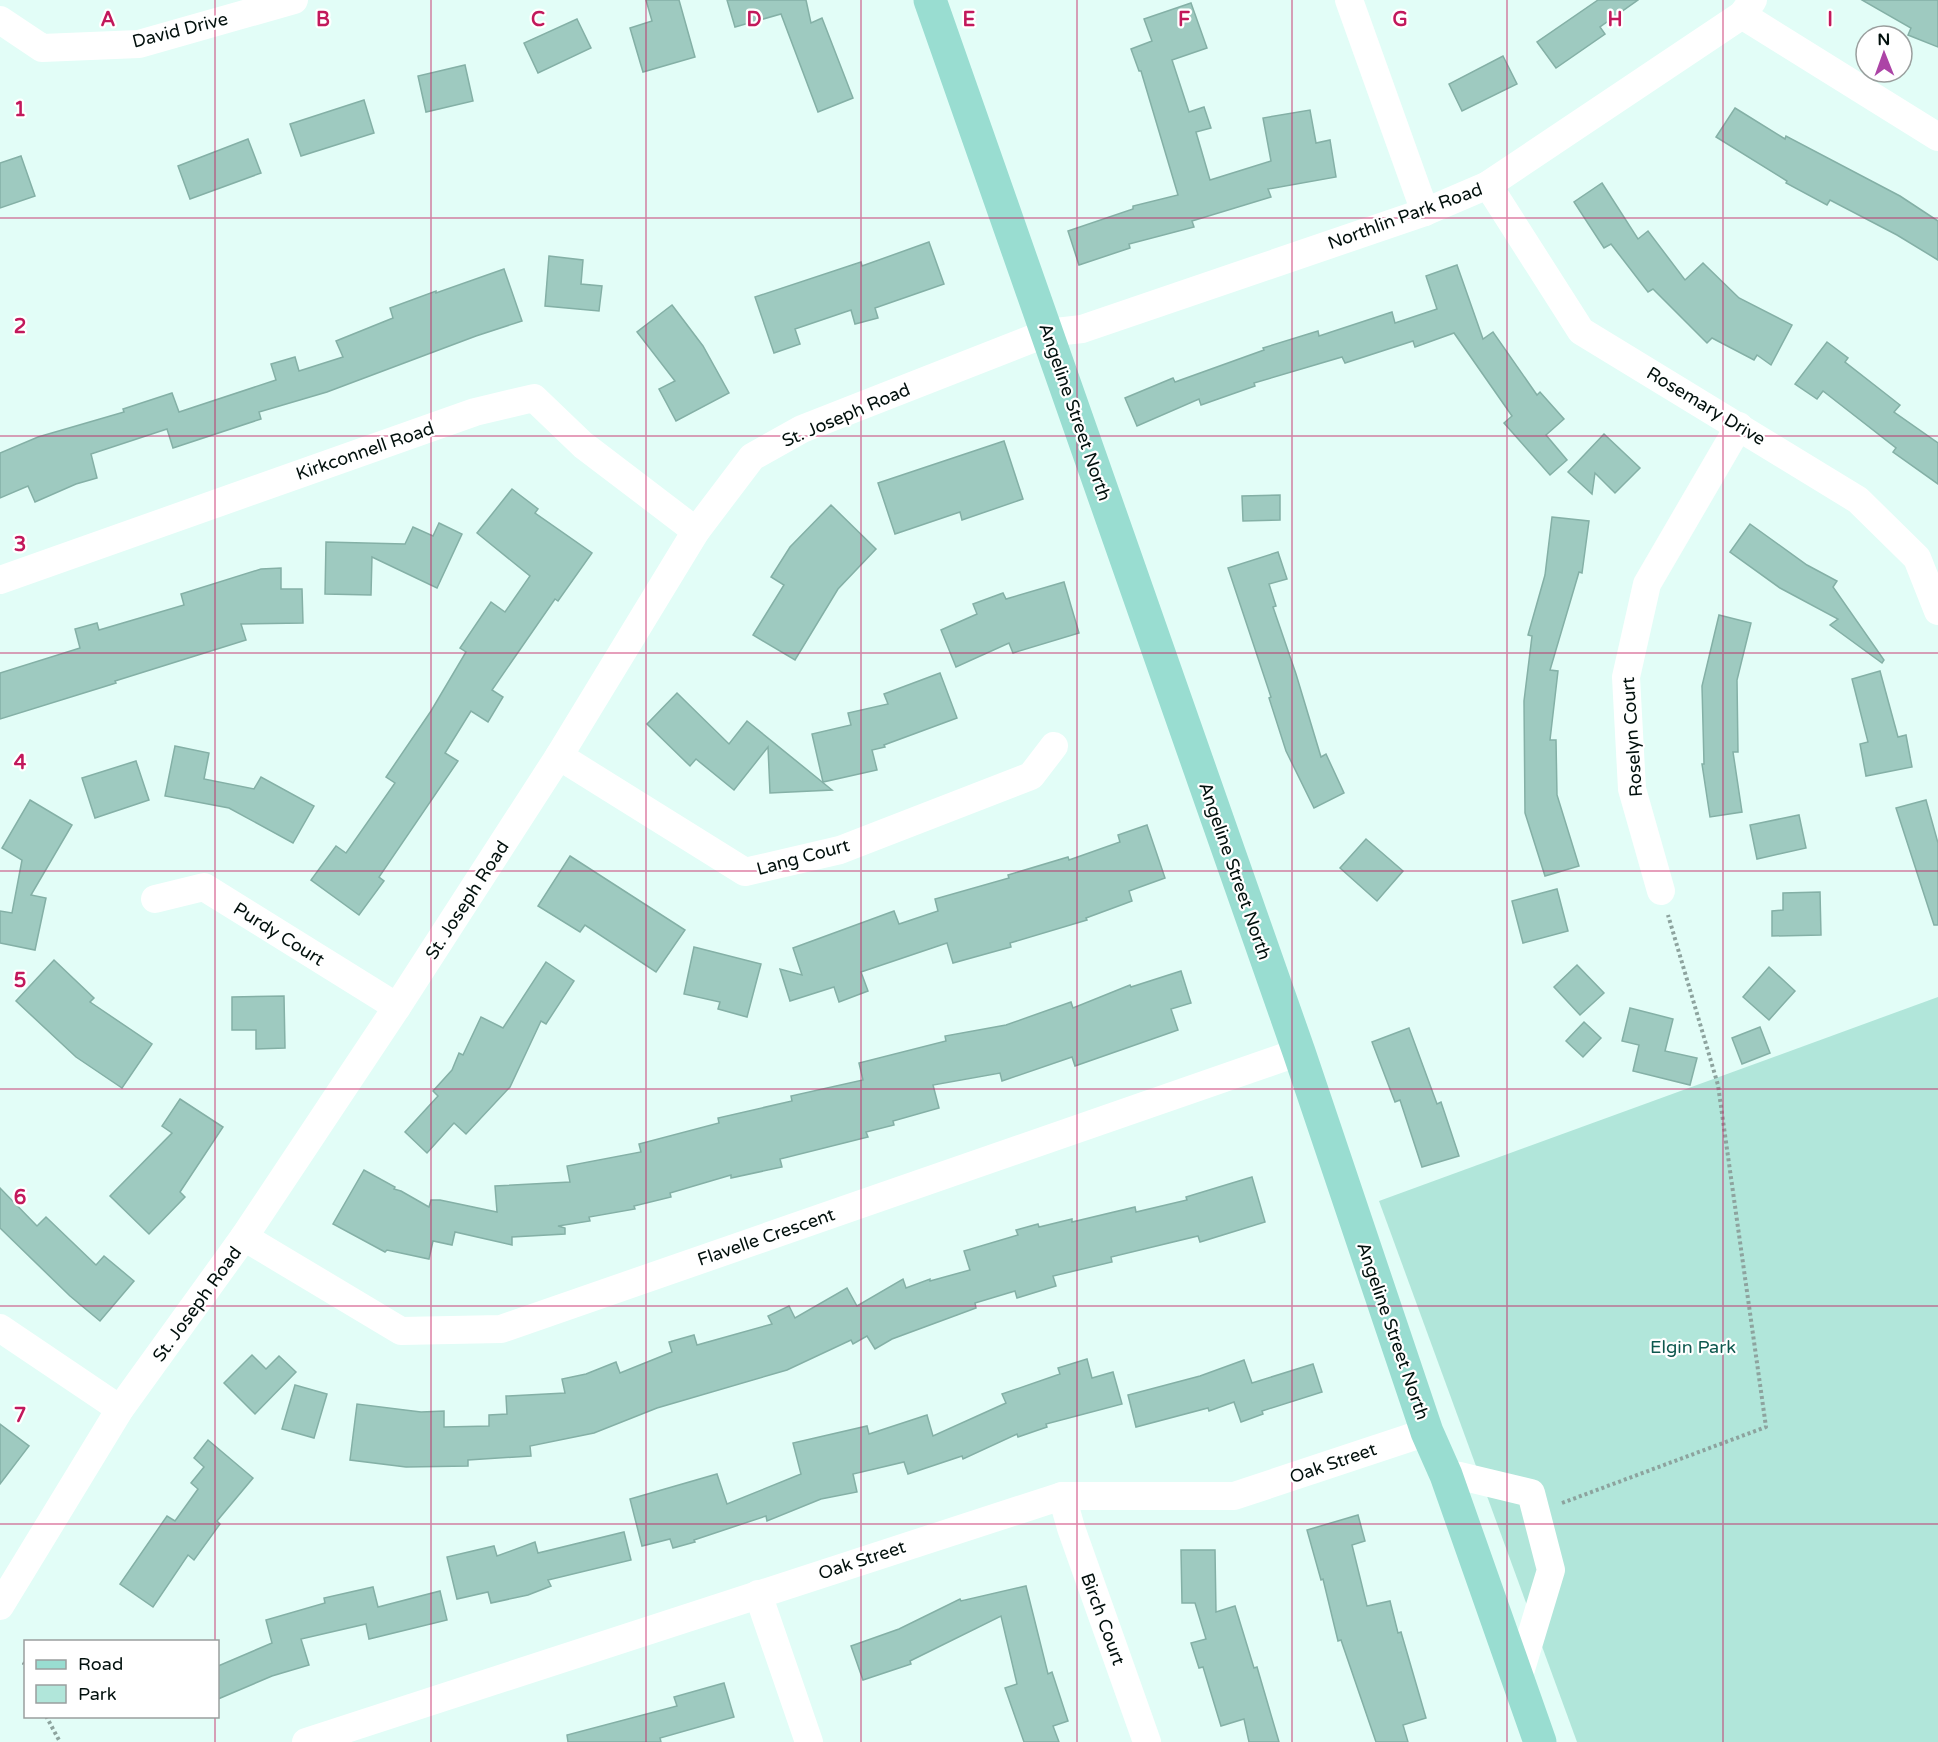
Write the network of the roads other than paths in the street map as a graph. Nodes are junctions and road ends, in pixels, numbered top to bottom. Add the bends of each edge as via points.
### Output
1 (294, 0) edge
2 (930, 0) edge
3 (1349, 0) edge
4 (1748, 8) edge
5 (0, 20) edge
6 (1938, 137) edge
7 (1488, 185) junction
8 (1425, 212) junction
9 (1047, 333) junction
10 (1739, 426) junction
11 (696, 531) junction
12 (0, 580) edge
13 (1938, 611) edge
14 (1054, 746) dead end
15 (559, 756) junction
16 (1661, 891) road end
17 (155, 898) dead end
18 (398, 1007) junction
19 (1299, 1052) junction
20 (244, 1237) junction
21 (0, 1328) edge
22 (120, 1409) junction
23 (1427, 1432) junction
24 (1446, 1475) junction
25 (1062, 1496) junction
26 (758, 1594) junction
27 (0, 1606) edge
28 (1518, 1679) junction
29 (306, 1742) edge
30 (809, 1742) edge
31 (1147, 1742) edge
32 (1540, 1742) edge

1 - 5 street, David Drive via 139,44 42,48
2 - 9 main road, Angeline Street North
3 - 8 street
4 - 6 street
4 - 7 street, Northlin Park Road
7 - 8 street, Northlin Park Road
7 - 10 street, Rosemary Drive via 1581,331
8 - 9 street, Northlin Park Road via 1086,327
9 - 11 street, St. Joseph Road via 802,429 752,458
9 - 19 main road, Angeline Street North
10 - 13 street, Rosemary Drive via 1858,500 1917,558
10 - 16 street, Roselyn Court via 1647,584 1626,677 1632,789
11 - 12 street, Kirkconnell Road via 583,445 534,398 474,412
11 - 15 street, St. Joseph Road
14 - 15 street, Lang Court via 1031,776 840,850 745,872
15 - 18 street, St. Joseph Road
17 - 18 street, Purdy Court via 204,887
18 - 20 street, St. Joseph Road
19 - 20 street, Flavelle Crescent via 501,1329 401,1331
19 - 23 main road, Angeline Street North
20 - 22 street, St. Joseph Road
21 - 22 street
22 - 27 street, St. Joseph Road
23 - 24 main road, Angeline Street North
23 - 25 street, Oak Street via 1234,1496
24 - 28 main road, Angeline Street North
24 - 28 street via 1531,1492 1551,1570
25 - 26 street, Oak Street
25 - 31 street, Birch Court
26 - 29 street, Oak Street
26 - 30 street
28 - 32 main road, Angeline Street North

